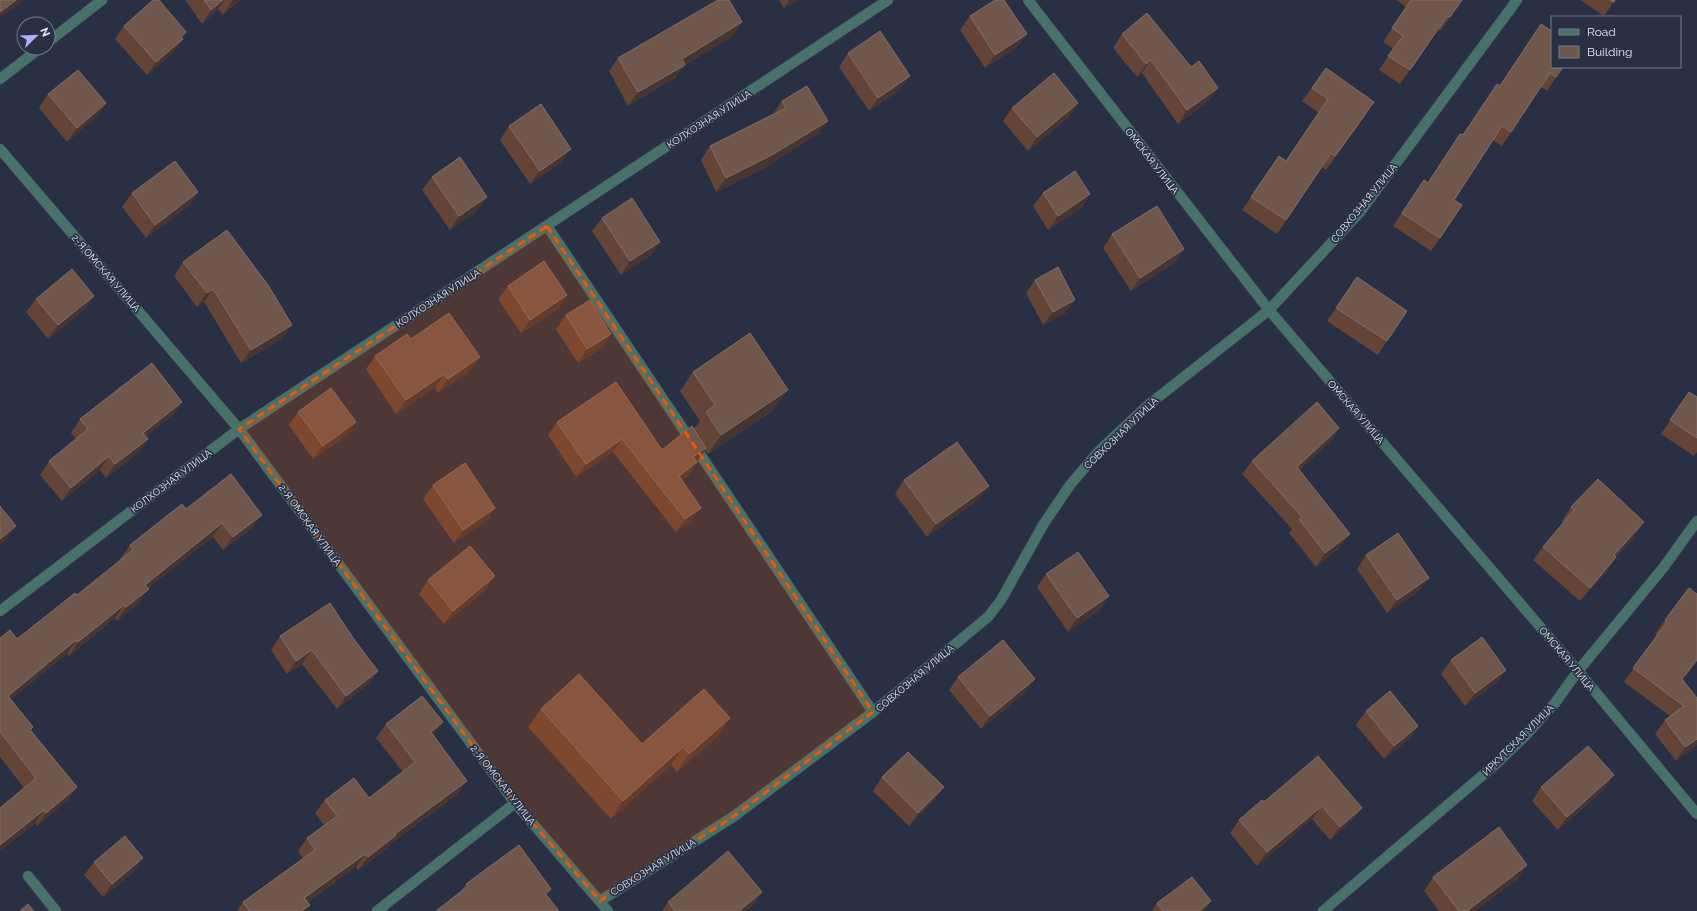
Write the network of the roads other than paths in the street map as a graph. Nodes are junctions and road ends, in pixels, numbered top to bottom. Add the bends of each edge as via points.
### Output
1 (102, 0) edge
2 (888, 0) edge
3 (1028, 0) edge
4 (1517, 0) edge
5 (56, 36) edge
6 (30, 56) edge
7 (0, 79) edge
8 (0, 149) edge
9 (547, 226) junction
10 (1269, 310) junction
11 (240, 429) junction
12 (1697, 522) edge
13 (0, 611) edge
14 (1578, 671) junction
15 (873, 712) junction
16 (515, 803) junction
17 (1697, 814) edge
18 (28, 876) dead end
19 (600, 900) junction
20 (56, 911) edge
21 (377, 911) edge
22 (608, 911) edge
23 (1323, 911) edge

1 - 5 street
2 - 9 street, КОЛХОЗНАЯ УЛИЦА
3 - 10 street, ОМСКАЯ УЛИЦА
4 - 10 street, СОВХОЗНАЯ УЛИЦА via 1360,212
6 - 7 street
8 - 11 street, 2-Я ОМСКАЯ УЛИЦА
9 - 11 street, КОЛХОЗНАЯ УЛИЦА
9 - 15 street
10 - 14 street, ОМСКАЯ УЛИЦА
10 - 15 street, СОВХОЗНАЯ УЛИЦА via 1147,406 1099,451 1070,484 1043,525 1001,600 988,617
11 - 13 street, КОЛХОЗНАЯ УЛИЦА
11 - 16 street, 2-Я ОМСКАЯ УЛИЦА
12 - 14 street, ИРКУТСКАЯ УЛИЦА via 1663,568
14 - 17 street, ОМСКАЯ УЛИЦА
14 - 23 street, ИРКУТСКАЯ УЛИЦА via 1555,703 1497,763
15 - 19 street, СОВХОЗНАЯ УЛИЦА via 733,817
16 - 19 street, 2-Я ОМСКАЯ УЛИЦА
16 - 21 street
18 - 20 street
19 - 22 street, 2-Я ОМСКАЯ УЛИЦА

